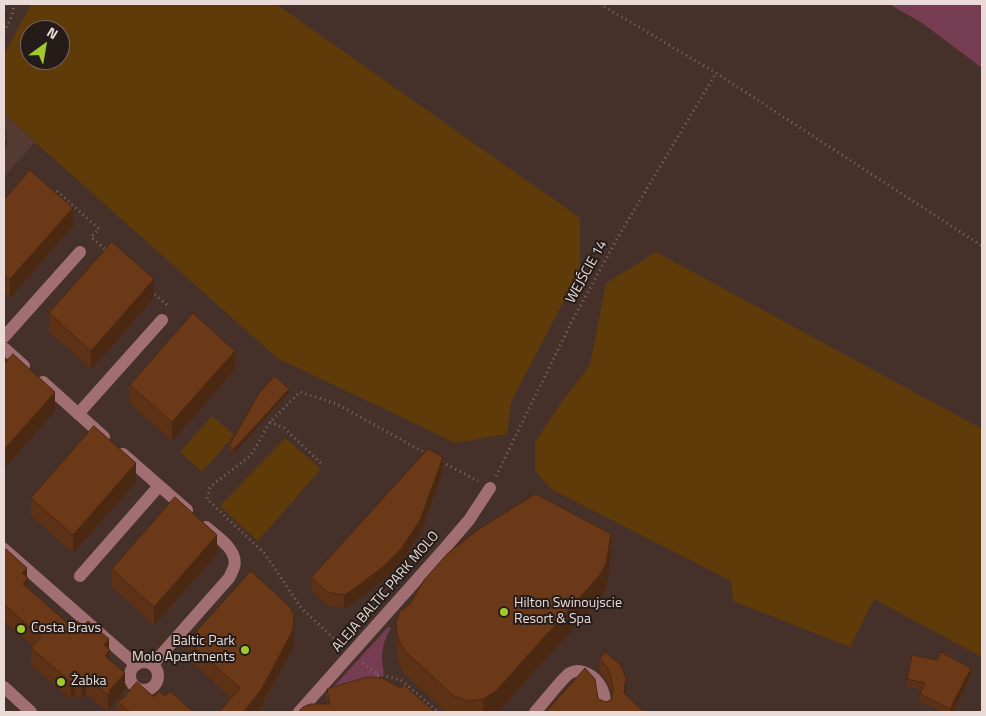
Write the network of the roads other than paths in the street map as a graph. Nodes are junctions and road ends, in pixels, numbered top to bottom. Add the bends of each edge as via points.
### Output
1 (80, 252) dead end
2 (162, 320) dead end
3 (4, 337) edge
4 (4, 348) edge
5 (78, 414) junction
6 (159, 486) junction
7 (490, 488) road end
8 (4, 549) edge
9 (80, 576) dead end
10 (152, 664) junction
11 (136, 665) junction
12 (4, 687) edge
13 (137, 688) junction
14 (126, 700) edge
15 (605, 708) edge
16 (31, 712) edge
17 (299, 712) edge
18 (536, 712) edge

1 - 3 street
2 - 5 street
4 - 5 street
5 - 6 street
6 - 9 street
6 - 10 street via 228,547 234,556 235,566 229,578
7 - 17 street, ALEJA BALTIC PARK MOLO via 469,520
8 - 11 street
10 - 11 street
10 - 13 street via 158,673 156,684 148,690
11 - 13 street via 130,677
12 - 16 street
13 - 14 street
15 - 18 street via 606,694 595,679 577,671 569,673

